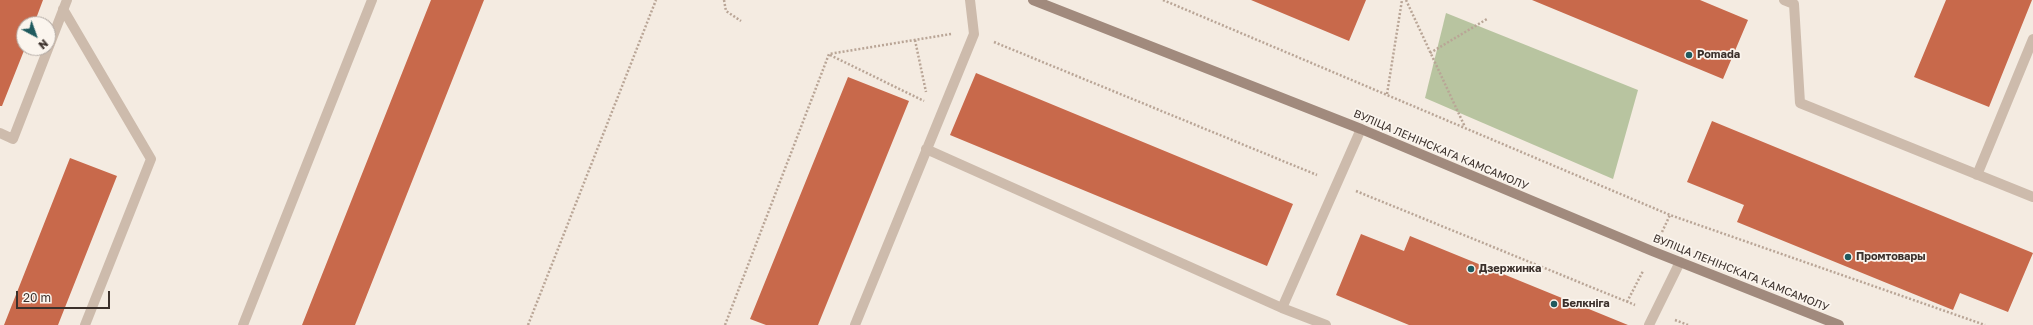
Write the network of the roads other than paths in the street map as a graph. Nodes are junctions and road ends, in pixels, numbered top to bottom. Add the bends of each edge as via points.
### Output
1 (372, 0) edge
2 (970, 0) edge
3 (1033, 0) edge
4 (1784, 0) edge
5 (65, 5) edge
6 (2033, 39) edge
7 (1361, 130) junction
8 (0, 133) edge
9 (926, 150) junction
10 (1978, 175) junction
11 (2033, 197) edge
12 (1680, 262) junction
13 (1282, 308) junction
14 (85, 325) edge
15 (242, 325) edge
16 (855, 325) edge
17 (1326, 325) edge
18 (1649, 325) edge
19 (1839, 325) edge

1 - 15 lane
2 - 9 lane via 974,34
3 - 7 main road, ВУЛІЦА ЛЕНІНСКАГА КАМСАМОЛУ
4 - 10 lane via 1794,4 1800,103
5 - 8 lane via 13,139
5 - 14 lane via 151,159
6 - 10 lane
7 - 12 main road, ВУЛІЦА ЛЕНІНСКАГА КАМСАМОЛУ
7 - 13 lane
9 - 13 lane
9 - 16 lane
10 - 11 lane
12 - 18 lane
12 - 19 main road, ВУЛІЦА ЛЕНІНСКАГА КАМСАМОЛУ
13 - 17 lane

